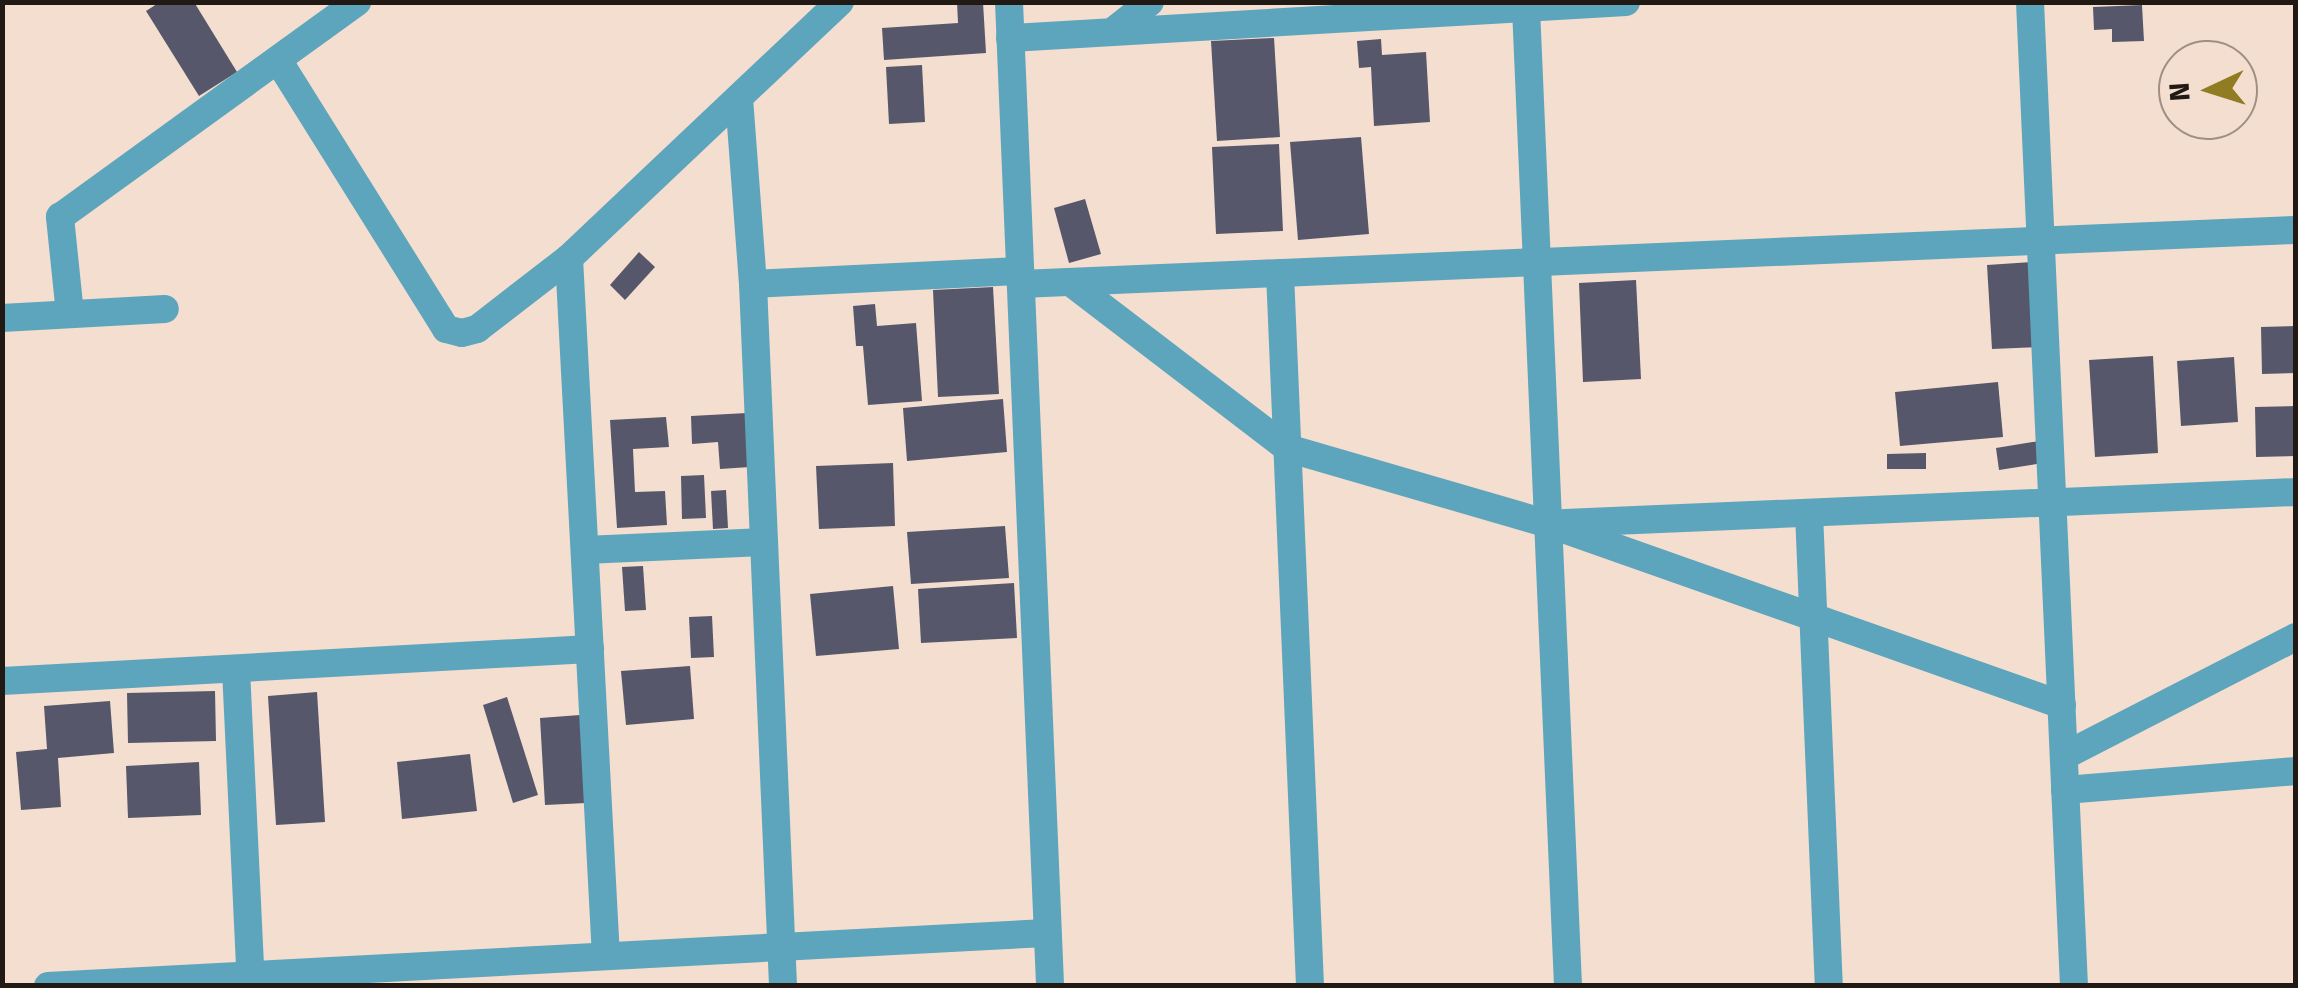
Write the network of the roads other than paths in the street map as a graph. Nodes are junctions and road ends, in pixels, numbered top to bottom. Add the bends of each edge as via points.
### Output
1 (358, 2) edge
2 (840, 2) edge
3 (1009, 2) edge
4 (1150, 2) edge
5 (1626, 2) edge
6 (2030, 2) edge
7 (1530, 5) edge
8 (1112, 32) junction
9 (1010, 38) junction
10 (278, 60) junction
11 (739, 98) junction
12 (2296, 230) edge
13 (2040, 241) junction
14 (569, 258) junction
15 (1537, 262) junction
16 (1280, 274) junction
17 (1020, 278) junction
18 (1070, 282) junction
19 (753, 284) junction
20 (165, 309) dead end
21 (70, 314) junction
22 (2, 318) edge
23 (1287, 448) junction
24 (2296, 492) edge
25 (2052, 502) junction
26 (1809, 513) junction
27 (1548, 524) junction
28 (764, 542) junction
29 (584, 550) junction
30 (1813, 618) junction
31 (2296, 637) edge
32 (590, 649) junction
33 (236, 668) junction
34 (2, 681) edge
35 (2062, 706) junction
36 (2064, 756) junction
37 (2296, 770) edge
38 (2065, 790) junction
39 (1047, 933) junction
40 (782, 947) junction
41 (606, 956) junction
42 (251, 980) edge
43 (48, 986) edge
44 (783, 986) edge
45 (1050, 986) edge
46 (1310, 986) edge
47 (1568, 986) edge
48 (1829, 986) edge
49 (2074, 986) edge

1 - 10 street
2 - 11 street
3 - 9 street
4 - 8 street
5 - 7 street
6 - 13 street
7 - 8 street
7 - 15 street
8 - 9 street
9 - 17 street
10 - 14 street via 446,329 478,329
10 - 21 street via 60,217
11 - 14 street
11 - 19 street
12 - 13 street
13 - 15 street
13 - 25 street
14 - 29 street
15 - 16 street
15 - 27 street
16 - 18 street
16 - 23 street
17 - 18 street
17 - 19 street
17 - 39 street
18 - 23 street
19 - 28 street
20 - 21 street
21 - 22 street
23 - 27 street
23 - 46 street
24 - 25 street
25 - 26 street
25 - 35 street
26 - 27 street
26 - 30 street
27 - 30 street
27 - 47 street
28 - 29 street
28 - 40 street
29 - 32 street
30 - 35 street
30 - 48 street
31 - 36 street
32 - 33 street
32 - 41 street
33 - 34 street
33 - 42 street
35 - 36 street
36 - 38 street
37 - 38 street
38 - 49 street
39 - 40 street
39 - 45 street
40 - 41 street
40 - 44 street
41 - 42 street
42 - 43 street

